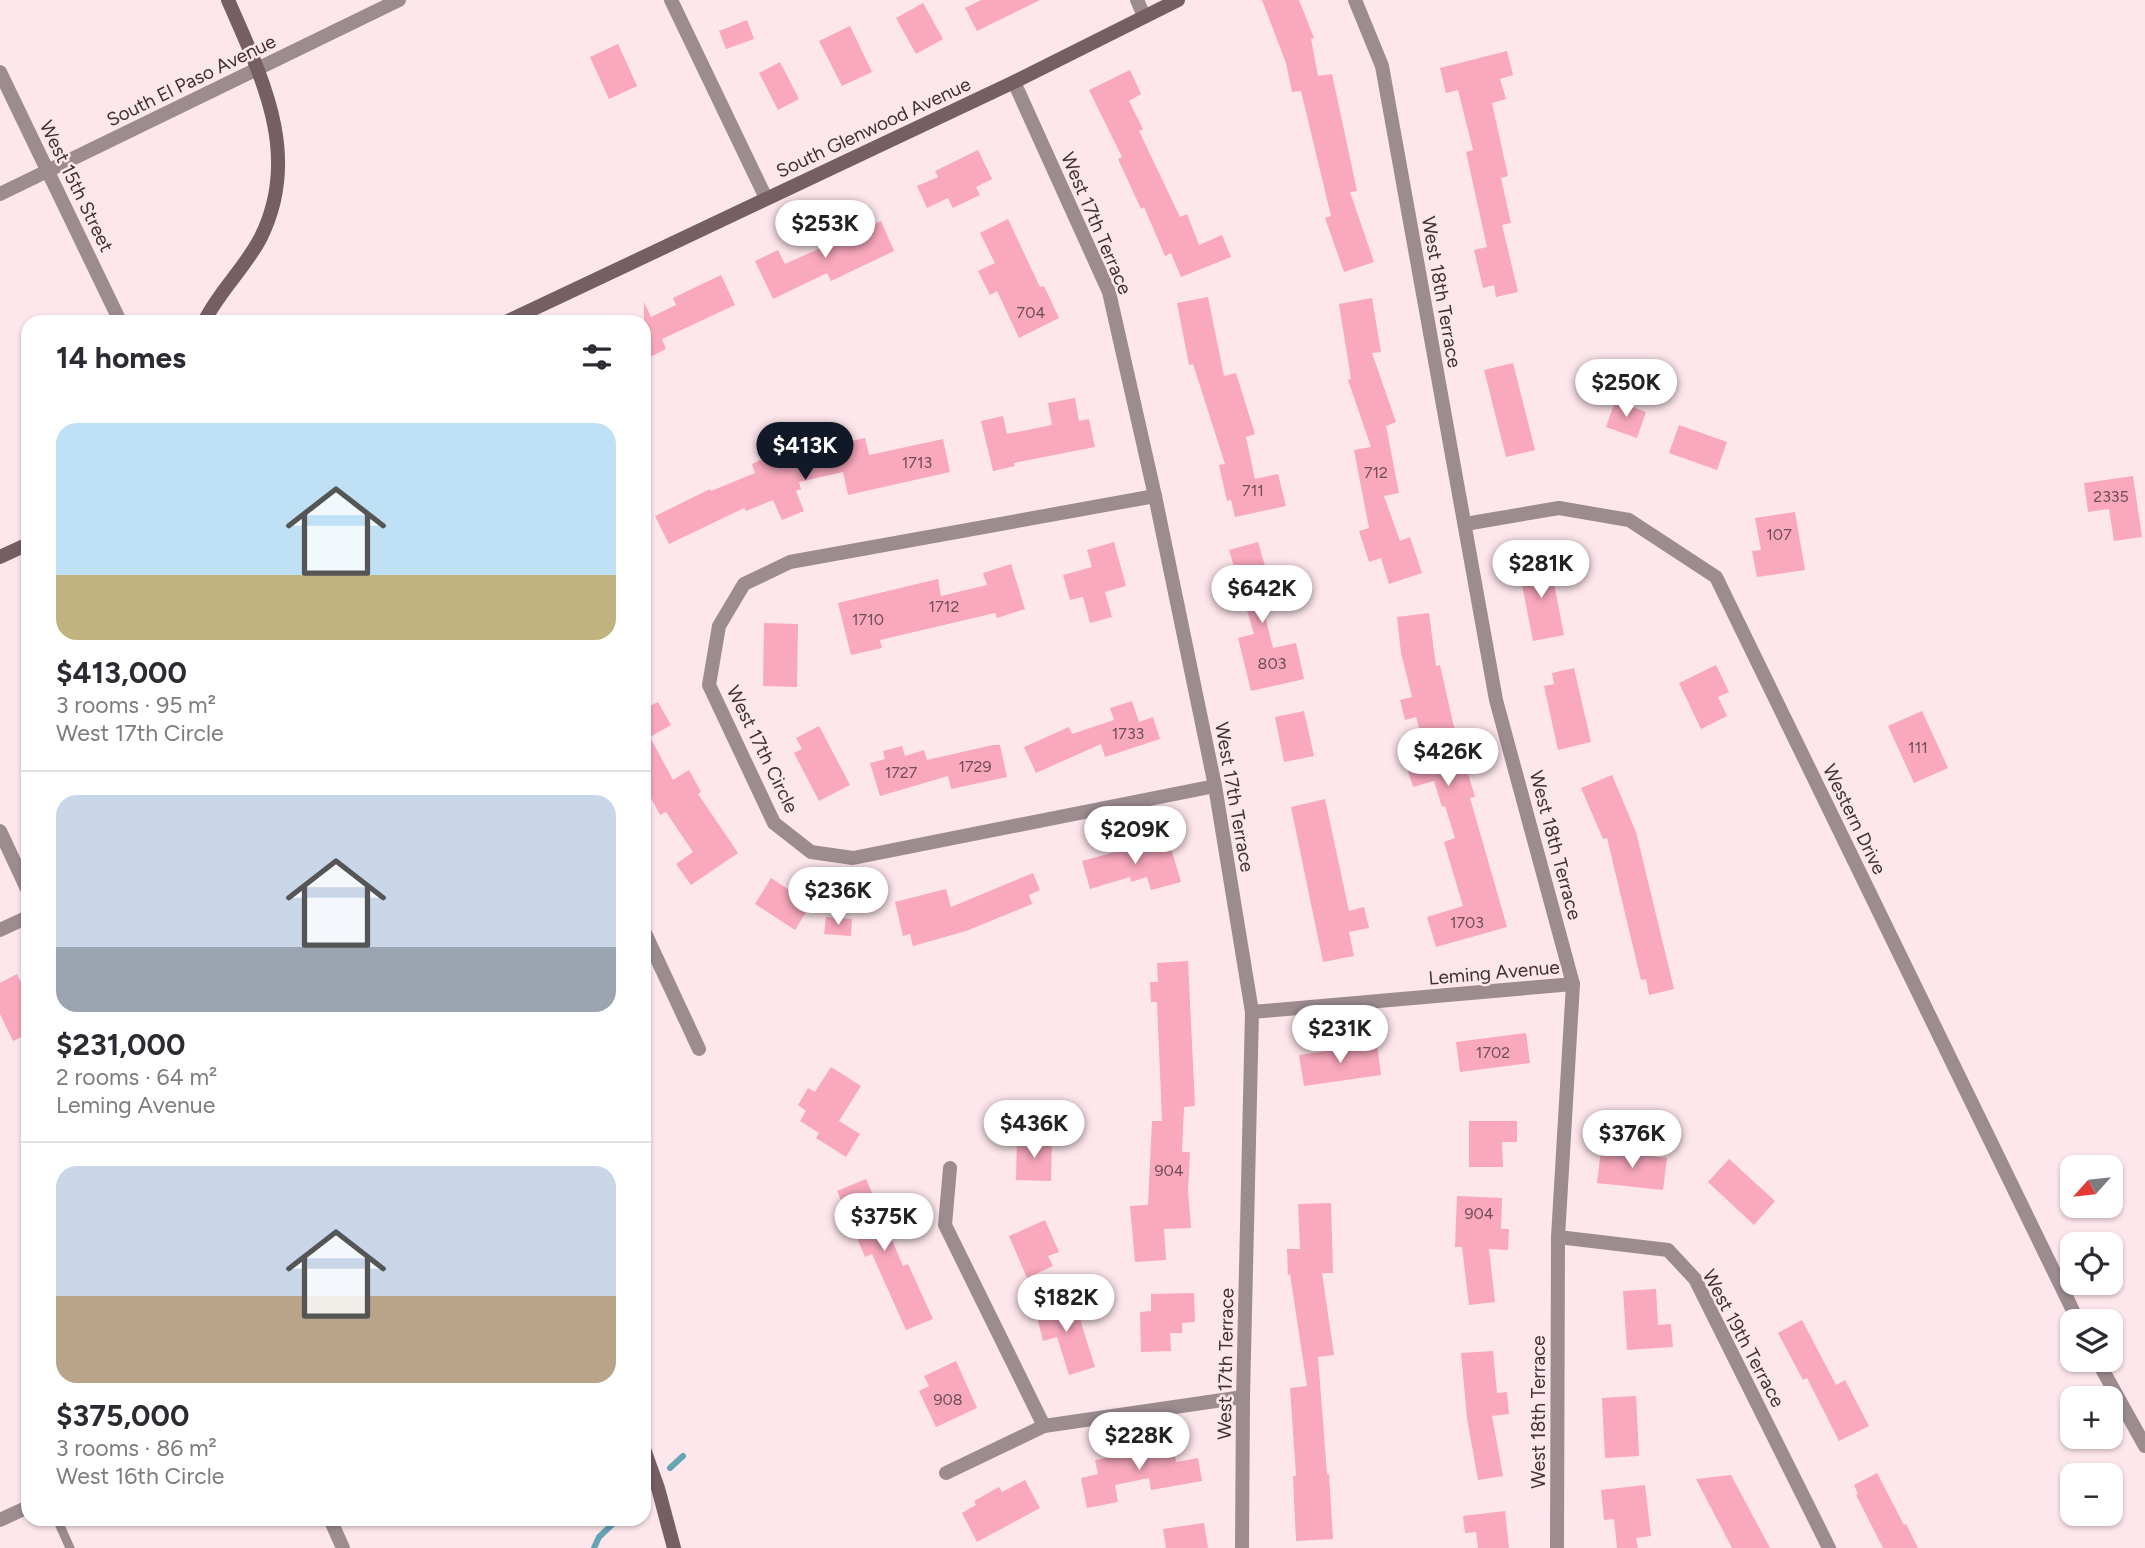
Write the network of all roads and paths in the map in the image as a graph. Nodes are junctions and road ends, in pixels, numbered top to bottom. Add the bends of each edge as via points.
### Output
1 (228, 0) edge
2 (399, 0) edge
3 (671, 0) edge
4 (1137, 0) edge
5 (1178, 0) edge
6 (1355, 0) edge
7 (1144, 16) junction
8 (258, 69) junction
9 (0, 72) edge
10 (1014, 82) junction
11 (48, 171) junction
12 (0, 194) edge
13 (766, 198) junction
14 (117, 315) edge
15 (209, 315) edge
16 (521, 315) edge
17 (1155, 496) junction
18 (1465, 524) junction
19 (21, 547) edge
20 (0, 557) edge
21 (1214, 786) junction
22 (0, 831) edge
23 (21, 876) edge
24 (21, 920) edge
25 (0, 930) edge
26 (651, 946) edge
27 (1573, 984) junction
28 (1252, 1012) junction
29 (699, 1049) dead end
30 (950, 1168) dead end
31 (1559, 1237) junction
32 (2072, 1309) edge
33 (2104, 1372) edge
34 (1243, 1397) junction
35 (1044, 1426) junction
36 (2145, 1446) edge
37 (651, 1468) edge
38 (946, 1473) dead end
39 (21, 1510) edge
40 (0, 1520) edge
41 (60, 1526) edge
42 (333, 1526) edge
43 (71, 1548) edge
44 (344, 1548) edge
45 (674, 1548) edge
46 (1242, 1548) edge
47 (1557, 1548) edge
48 (1829, 1548) edge

1 - 8 street
2 - 8 street, South El Paso Avenue
3 - 13 street
4 - 7 street
5 - 7 street, South Glenwood Avenue
6 - 18 street, West 18th Terrace via 1382,65
7 - 10 street, South Glenwood Avenue
8 - 11 street, South El Paso Avenue
8 - 15 street via 275,117 279,166 275,201 261,237
9 - 11 street, West 15th Street
10 - 13 street, South Glenwood Avenue
10 - 17 street, West 17th Terrace via 1110,292
11 - 12 street, South El Paso Avenue
11 - 14 street, West 15th Street
13 - 16 street, South Glenwood Avenue
17 - 21 street, West 17th Terrace
17 - 21 street, West 17th Circle via 790,562 744,584 719,626 709,685 774,823 811,852 853,859
18 - 27 street, West 18th Terrace via 1496,700
18 - 32 street, Western Drive via 1559,508 1629,520 1716,577
19 - 20 street
21 - 28 street, West 17th Terrace
22 - 23 street
24 - 25 street
26 - 29 street
27 - 28 street, Leming Avenue
27 - 31 street, West 18th Terrace
28 - 34 street, West 17th Terrace
30 - 35 street via 945,1225
31 - 47 street, West 18th Terrace
31 - 48 street, West 19th Terrace via 1668,1250 1695,1279
33 - 36 street
34 - 35 street
34 - 46 street, West 17th Terrace
35 - 38 street
37 - 45 street
39 - 40 street
41 - 43 lane
42 - 44 street

